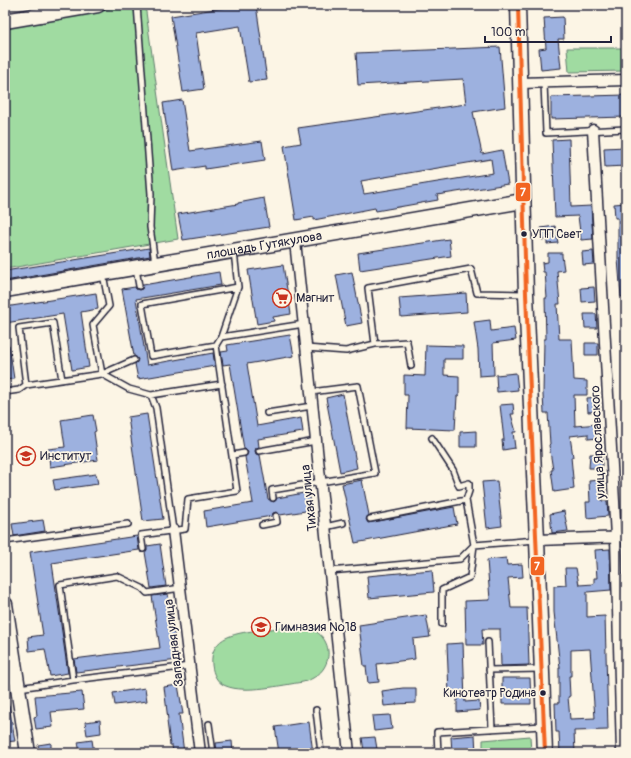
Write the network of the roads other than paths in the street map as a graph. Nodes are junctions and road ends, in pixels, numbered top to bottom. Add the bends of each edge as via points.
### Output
1 (98, 5) edge
2 (138, 5) edge
3 (518, 5) edge
4 (5, 21) edge
5 (626, 80) edge
6 (544, 82) junction
7 (520, 83) junction
8 (626, 129) edge
9 (593, 130) junction
10 (522, 201) junction
11 (295, 241) junction
12 (233, 251) junction
13 (155, 264) junction
14 (135, 268) junction
15 (104, 274) junction
16 (139, 286) dead end
17 (238, 287) junction
18 (5, 290) edge
19 (526, 294) junction
20 (304, 324) junction
21 (221, 337) junction
22 (375, 344) junction
23 (216, 345) junction
24 (306, 348) junction
25 (134, 360) dead end
26 (411, 366) dead end
27 (102, 374) junction
28 (62, 380) junction
29 (222, 384) junction
30 (26, 385) junction
31 (5, 392) edge
32 (311, 392) junction
33 (150, 395) junction
34 (312, 406) junction
35 (267, 413) dead end
36 (432, 438) dead end
37 (316, 441) junction
38 (259, 451) dead end
39 (244, 453) dead end
40 (233, 455) junction
41 (320, 483) junction
42 (273, 498) dead end
43 (466, 500) junction
44 (276, 516) dead end
45 (370, 519) dead end
46 (128, 524) dead end
47 (344, 524) dead end
48 (262, 525) dead end
49 (325, 527) junction
50 (173, 530) junction
51 (621, 537) edge
52 (537, 540) junction
53 (5, 541) edge
54 (474, 545) junction
55 (143, 549) dead end
56 (330, 571) junction
57 (180, 588) junction
58 (5, 606) edge
59 (442, 624) dead end
60 (488, 642) dead end
61 (190, 666) junction
62 (542, 669) junction
63 (489, 670) junction
64 (73, 680) junction
65 (18, 688) junction
66 (316, 710) dead end
67 (208, 724) dead end
68 (544, 726) junction
69 (492, 729) junction
70 (28, 753) edge
71 (200, 753) edge
72 (212, 753) edge
73 (321, 753) edge
74 (349, 753) edge
75 (438, 753) edge
76 (545, 753) edge
77 (622, 753) edge

1 - 4 street
2 - 13 lane via 151,194 150,227
3 - 7 street
5 - 6 street
6 - 7 street
6 - 9 lane via 546,133
7 - 10 street
8 - 9 lane
9 - 51 street, улица Ярославского
10 - 11 street, площадь Гутякулова
10 - 19 street
11 - 12 street, площадь Гутякулова
11 - 20 street, Тихая улица
12 - 13 street, площадь Гутякулова
12 - 17 lane
13 - 14 street, площадь Гутякулова
14 - 15 street, площадь Гутякулова
14 - 16 lane
15 - 18 street, площадь Гутякулова
15 - 27 lane via 109,306 93,325
17 - 21 lane
17 - 23 lane via 141,301 148,357
19 - 22 lane via 477,292 471,269 368,288
19 - 52 street
20 - 21 lane
20 - 24 street, Тихая улица
21 - 23 lane
22 - 24 lane via 346,351
22 - 26 lane via 407,342
23 - 29 lane
24 - 32 street, Тихая улица
25 - 27 lane
27 - 28 lane
27 - 33 lane via 129,390
28 - 30 lane
28 - 30 lane via 53,323 19,328
29 - 33 lane
29 - 40 lane
30 - 31 lane via 19,390
32 - 34 street, Тихая улица
32 - 41 lane via 358,386 375,473
33 - 50 lane via 156,408
34 - 35 lane
34 - 37 street, Тихая улица
36 - 43 lane via 453,470 458,486 469,483
37 - 38 lane
37 - 41 street, Тихая улица
39 - 40 lane
40 - 50 lane via 237,491 188,499 185,529
41 - 42 lane via 272,490
41 - 49 street, Тихая улица
43 - 45 lane
43 - 54 lane
44 - 48 lane via 277,522
46 - 53 lane
47 - 49 lane
49 - 56 street, Тихая улица
50 - 55 lane via 141,535
50 - 57 street, Западная улица
51 - 52 street
51 - 77 street, улица Ярославского
52 - 54 lane
52 - 62 street
54 - 56 lane via 460,560
54 - 59 lane via 470,577 442,590
56 - 74 street, Тихая улица
57 - 61 street, Западная улица
57 - 64 lane via 147,593 118,576 60,585
58 - 65 street
60 - 63 lane
61 - 64 lane
61 - 71 street, Западная улица
62 - 63 lane
62 - 68 street
63 - 69 lane
64 - 65 lane
65 - 70 street
66 - 73 lane
67 - 72 lane
68 - 69 lane
68 - 76 street
69 - 75 lane via 437,732

